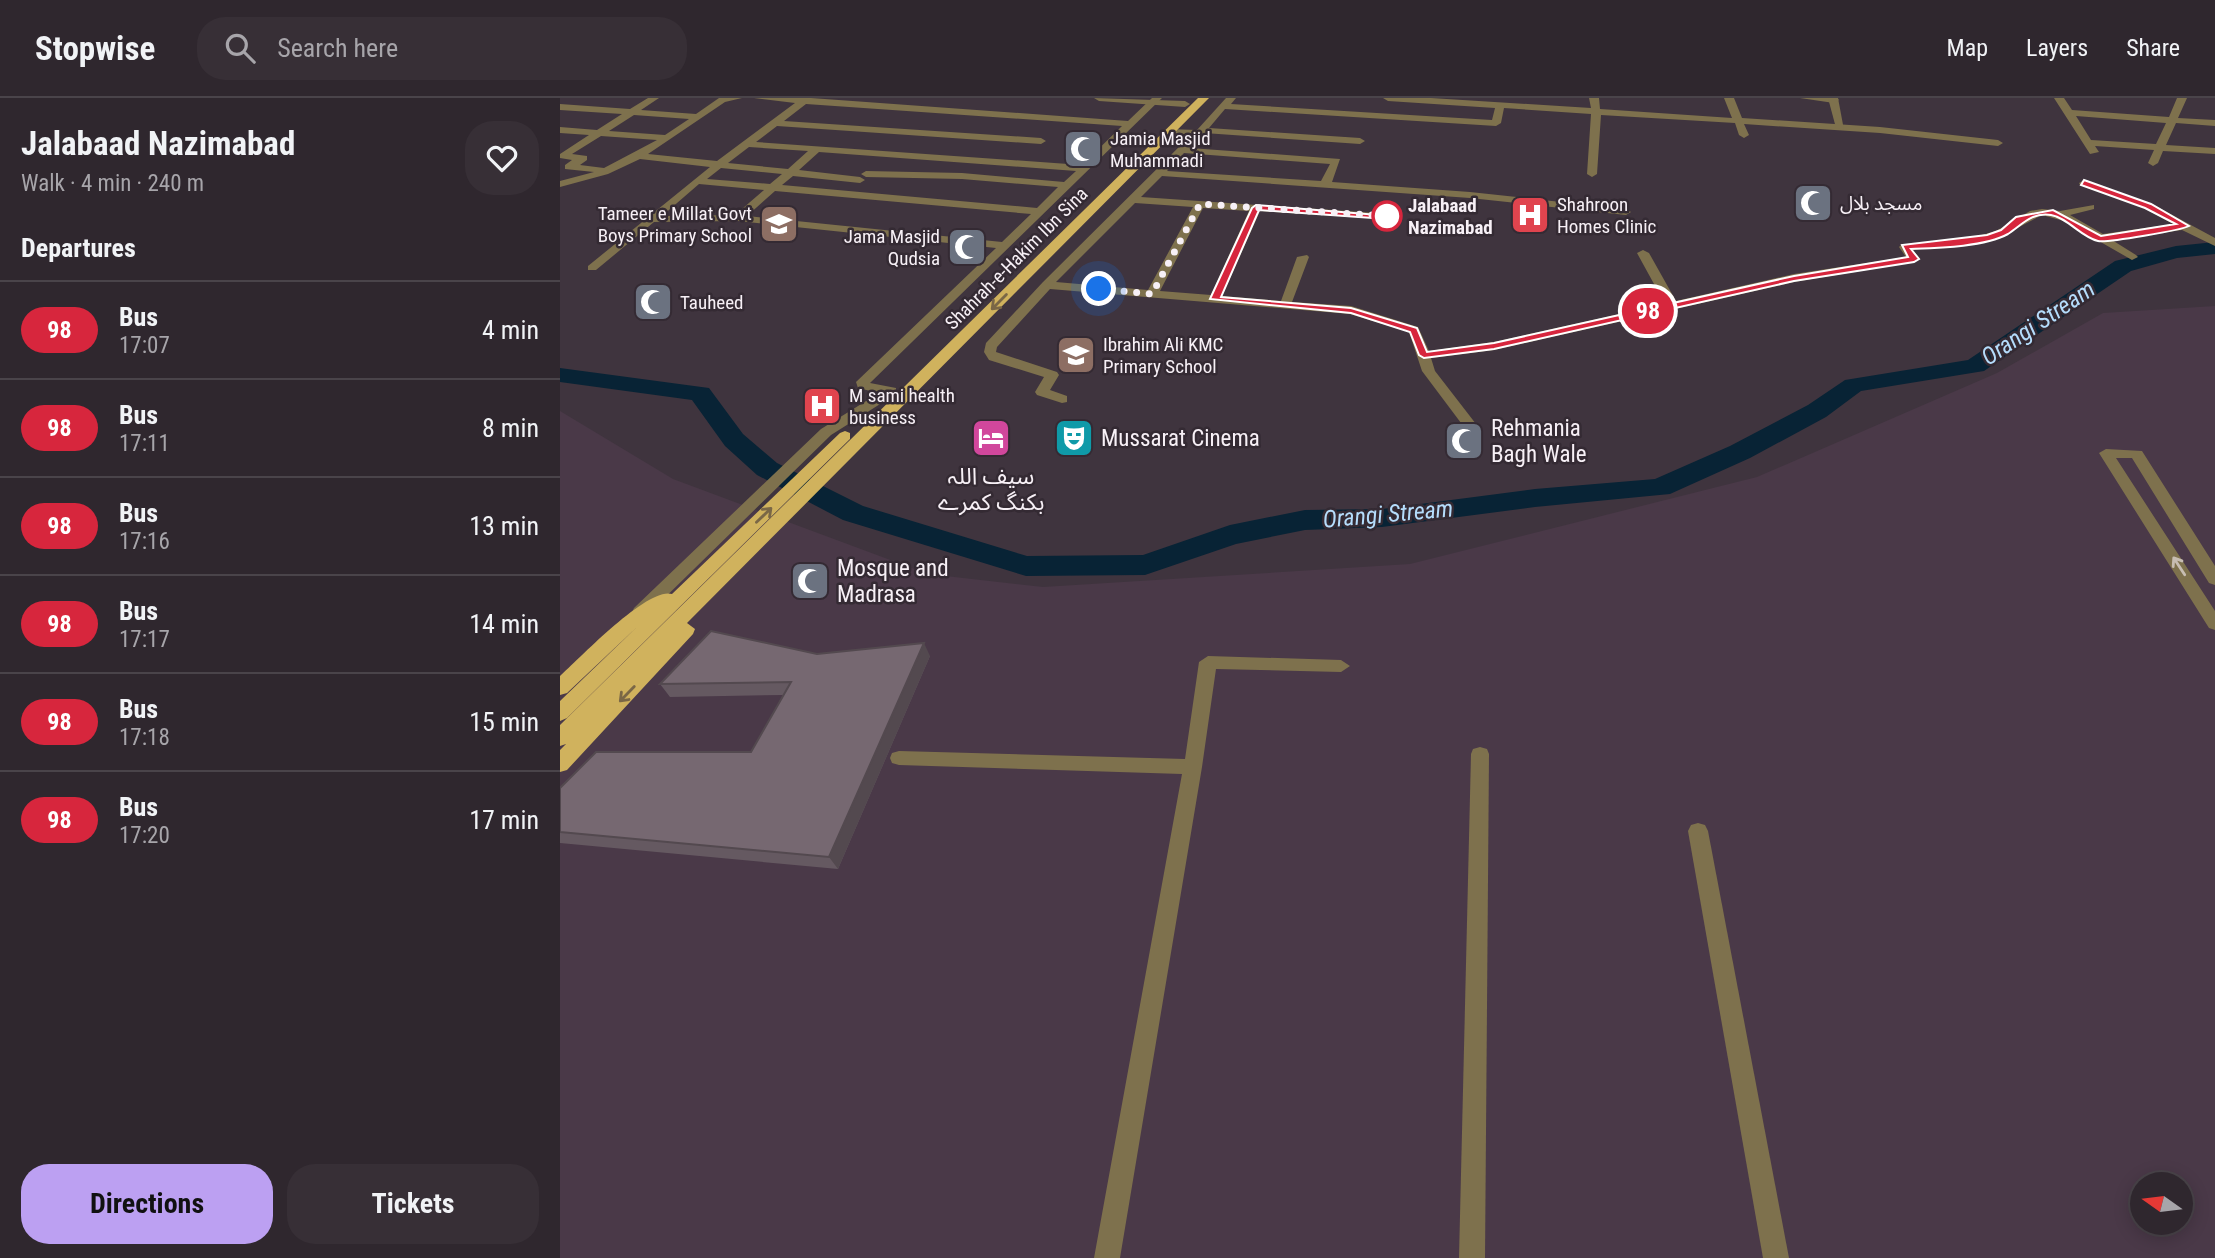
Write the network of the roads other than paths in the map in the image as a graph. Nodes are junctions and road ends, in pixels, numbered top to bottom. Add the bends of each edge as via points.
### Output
1 (584, 98) edge
2 (654, 98) edge
3 (737, 98) edge
4 (759, 98) edge
5 (1099, 98) edge
6 (1204, 98) edge
7 (1231, 98) edge
8 (1388, 98) edge
9 (1594, 98) edge
10 (1729, 98) edge
11 (1805, 98) edge
12 (2059, 98) edge
13 (2182, 98) edge
14 (721, 99) edge
15 (1833, 99) edge
16 (807, 100) edge
17 (1155, 100) edge
18 (1188, 101) edge
19 (1500, 105) junction
20 (1223, 106) junction
21 (563, 109) edge
22 (632, 112) junction
23 (1597, 112) junction
24 (2068, 113) junction
25 (698, 117) junction
26 (1060, 119) junction
27 (2171, 120) junction
28 (1737, 121) junction
29 (777, 123) junction
30 (2215, 123) edge
31 (1130, 124) junction
32 (1296, 124) junction
33 (1841, 128) junction
34 (560, 131) edge
35 (1172, 131) junction
36 (1201, 132) junction
37 (599, 133) junction
38 (1744, 135) dead end
39 (667, 138) junction
40 (1041, 141) junction
41 (1360, 141) dead end
42 (1998, 143) dead end
43 (2088, 143) junction
44 (750, 144) junction
45 (2158, 147) junction
46 (817, 149) junction
47 (1182, 150) junction
48 (2215, 151) edge
49 (886, 154) junction
50 (2096, 155) dead end
51 (561, 156) edge
52 (641, 156) junction
53 (1275, 156) junction
54 (2153, 163) dead end
55 (1021, 164) junction
56 (718, 166) junction
57 (1083, 168) junction
58 (606, 170) junction
59 (1159, 173) junction
60 (788, 174) junction
61 (1592, 174) dead end
62 (863, 177) junction
63 (697, 181) junction
64 (2084, 183) dead end
65 (560, 184) edge
66 (1066, 185) junction
67 (1325, 185) junction
68 (771, 189) junction
69 (844, 195) junction
70 (1132, 200) junction
71 (1200, 204) junction
72 (2090, 207) dead end
73 (1256, 208) junction
74 (1038, 211) junction
75 (1626, 212) dead end
76 (2058, 215) junction
77 (1387, 216) dead end
78 (738, 218) junction
79 (654, 219) junction
80 (2184, 226) junction
81 (2100, 239) junction
82 (2215, 243) edge
83 (1003, 245) junction
84 (1643, 253) dead end
85 (1303, 257) dead end
86 (2132, 257) dead end
87 (592, 268) dead end
88 (1046, 285) junction
89 (1152, 294) junction
90 (1215, 299) junction
91 (1285, 305) junction
92 (1672, 305) junction
93 (1424, 355) junction
94 (891, 391) junction
95 (1062, 399) dead end
96 (1469, 424) dead end
97 (847, 443) junction
98 (734, 567) junction
99 (2215, 579) edge
100 (2198, 596) junction
101 (2215, 596) edge
102 (2215, 624) edge
103 (635, 629) junction
104 (1341, 666) dead end
105 (560, 688) edge
106 (560, 713) edge
107 (560, 738) edge
108 (1480, 754) dead end
109 (899, 758) dead end
110 (560, 764) edge
111 (1193, 767) junction
112 (1698, 831) dead end
113 (1107, 1258) edge
114 (1472, 1258) edge
115 (1776, 1258) edge

1 - 21 street
2 - 22 street
3 - 14 street
4 - 16 street
5 - 17 street
6 - 35 highway, Shahrah-e-Hakim Ibn Sina
7 - 20 street
8 - 19 street
9 - 23 street
10 - 28 street
11 - 15 street
12 - 24 street
13 - 27 street
14 - 25 street
15 - 33 street
16 - 26 street
16 - 29 street
17 - 18 street
17 - 31 street
18 - 94 highway, Shahrah-e-Hakim Ibn Sina
19 - 23 street
19 - 32 street via 1496,123
20 - 32 street
20 - 36 street
21 - 22 street
22 - 25 street
22 - 37 street
23 - 28 street
23 - 61 street
24 - 27 street
24 - 43 street
25 - 39 street
26 - 31 street
26 - 40 street
27 - 30 street
27 - 45 street
28 - 33 street
28 - 38 street
29 - 40 street
29 - 44 street
31 - 57 street
32 - 36 street
32 - 41 street
32 - 53 street
33 - 42 street
34 - 37 street
35 - 36 street
35 -> 97 highway, Shahrah-e-Hakim Ibn Sina
36 - 47 street
37 - 39 street
37 - 51 street
39 - 52 street
40 - 55 street
43 - 45 street
43 - 50 street
44 - 46 street
44 - 56 street
45 - 48 street
45 - 54 street
46 - 49 street
46 - 60 street
47 - 53 street
47 - 59 street
49 - 55 street
49 - 62 street
51 - 58 street via 583,158 569,167
52 - 56 street
52 - 58 street
53 - 67 street via 1336,160
55 - 57 street
56 - 60 street
56 - 63 street
57 - 66 street
58 - 65 street
59 - 67 street
59 - 70 street
60 - 62 street
60 - 68 street
62 - 66 street via 962,176
62 - 69 street
63 - 68 street
63 - 79 street
64 - 80 street via 2148,206
66 - 74 street
67 - 75 street
68 - 69 street
68 - 78 street
69 - 74 street
70 - 71 street
70 - 88 street
71 - 73 street
71 - 89 street
72 - 76 street
73 - 77 street
73 - 90 street
74 - 83 street
76 - 81 street
76 - 92 street via 2025,216 1989,237 1905,247 1914,259 1794,278
78 - 79 street
78 - 83 street
79 - 87 street
80 - 81 street
80 - 82 street
81 - 86 street
83 - 94 street via 863,382 863,386
84 - 92 street
85 - 91 street
88 - 89 street
88 - 95 street via 990,352 1017,367 1052,375 1042,393
89 - 90 street
90 - 91 street
91 - 93 street via 1351,310 1414,330
92 - 93 street via 1494,346
93 - 96 street via 1429,371
94 - 97 highway, Shahrah-e-Hakim Ibn Sina
94 - 103 street via 826,432
97 - 98 highway
103 -> 97 highway
98 - 107 highway
98 -> 110 highway via 669,651
100 -> 99 street via 2106,453 2137,454
100 - 101 street
100 - 102 street
103 - 105 highway
103 - 106 highway
104 - 111 street via 1208,662
108 - 114 street
109 - 111 street
111 - 113 street
112 - 115 street

